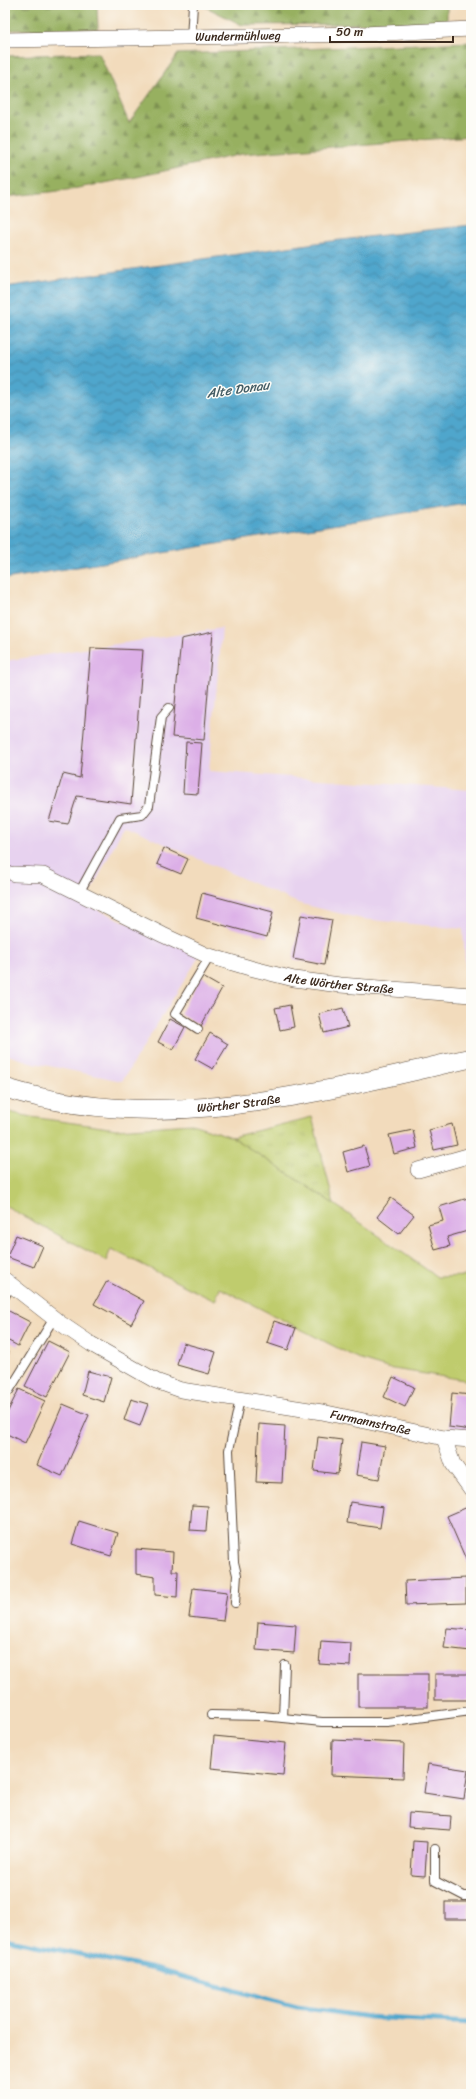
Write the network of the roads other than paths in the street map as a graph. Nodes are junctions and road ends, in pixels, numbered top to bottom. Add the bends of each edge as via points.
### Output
1 (193, 5) edge
2 (471, 29) edge
3 (191, 38) junction
4 (5, 40) edge
5 (169, 708) dead end
6 (14, 874) dead end
7 (79, 893) junction
8 (210, 956) junction
9 (471, 996) edge
10 (198, 1029) dead end
11 (471, 1058) edge
12 (5, 1088) edge
13 (471, 1155) edge
14 (418, 1170) dead end
15 (7, 1287) edge
16 (54, 1318) junction
17 (5, 1389) edge
18 (240, 1399) junction
19 (444, 1438) junction
20 (471, 1440) edge
21 (471, 1489) edge
22 (235, 1603) dead end
23 (285, 1665) dead end
24 (471, 1711) edge
25 (211, 1715) dead end
26 (282, 1718) junction
27 (435, 1849) dead end
28 (471, 1896) edge

1 - 3 lane
2 - 3 street, Wundermühlweg
3 - 4 street, Wundermühlweg
5 - 7 lane via 161,717 149,806 142,815 120,818
6 - 7 street, Alte Wörther Straße via 43,875
7 - 8 street, Alte Wörther Straße
8 - 9 street, Alte Wörther Straße via 294,979
8 - 10 lane via 175,1014
11 - 12 street, Wörther Straße via 272,1101 188,1110 99,1107 62,1102
13 - 14 street
15 - 16 street, Furmannstraße
16 - 17 lane via 9,1391
16 - 18 street, Furmannstraße via 91,1344 156,1381 181,1390
18 - 19 street, Furmannstraße via 322,1412
18 - 22 lane via 229,1450 234,1562 237,1575
19 - 20 street, Furmannstraße
19 - 21 street via 454,1464
23 - 26 lane
24 - 26 lane via 387,1722 322,1722
25 - 26 lane
27 - 28 lane via 436,1881 464,1896

